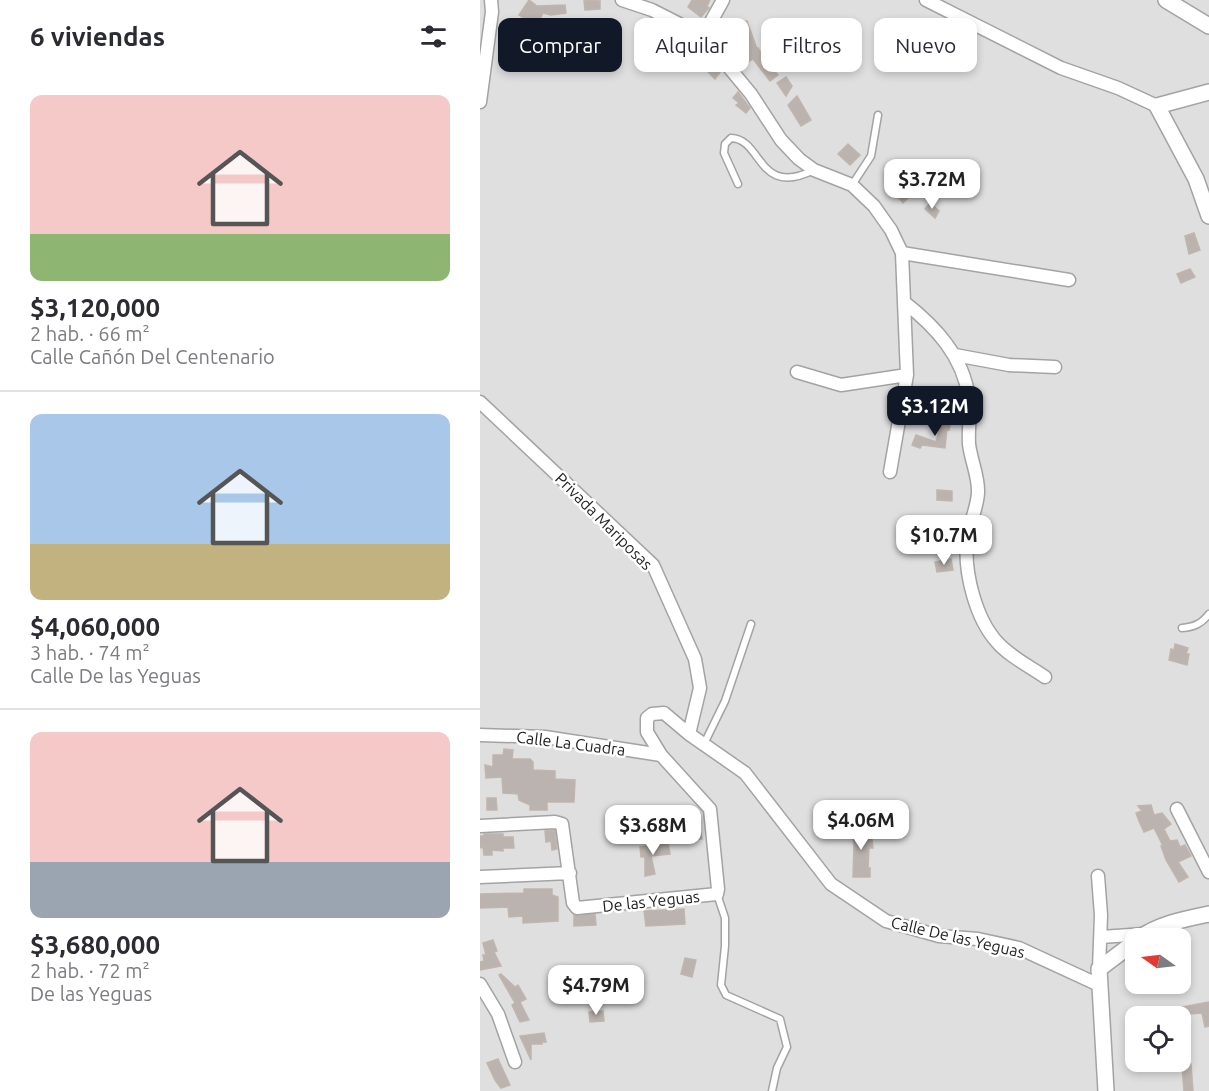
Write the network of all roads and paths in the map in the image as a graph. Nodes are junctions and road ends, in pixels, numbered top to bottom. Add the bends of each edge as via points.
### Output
1 (491, 0) edge
2 (622, 0) edge
3 (723, 0) edge
4 (926, 0) edge
5 (1166, 0) edge
6 (668, 18) edge
7 (713, 18) edge
8 (1209, 26) edge
9 (733, 72) edge
10 (1209, 92) edge
11 (480, 102) edge
12 (1157, 106) junction
13 (878, 116) dead end
14 (814, 170) junction
15 (738, 184) dead end
16 (852, 185) junction
17 (1209, 216) edge
18 (902, 253) junction
19 (1070, 280) dead end
20 (904, 302) junction
21 (955, 355) junction
22 (1055, 367) dead end
23 (797, 372) dead end
24 (907, 375) junction
25 (480, 402) edge
26 (890, 472) dead end
27 (1209, 614) edge
28 (751, 624) dead end
29 (1182, 628) dead end
30 (1045, 677) dead end
31 (647, 718) joint
32 (689, 734) junction
33 (480, 735) edge
34 (704, 745) junction
35 (661, 755) junction
36 (1177, 809) dead end
37 (480, 826) edge
38 (1209, 872) edge
39 (570, 873) junction
40 (1098, 876) dead end
41 (480, 877) edge
42 (717, 894) junction
43 (1209, 914) edge
44 (1160, 928) edge
45 (1101, 937) junction
46 (1125, 938) edge
47 (1125, 949) edge
48 (1099, 969) junction
49 (480, 984) edge
50 (1099, 985) junction
51 (515, 1062) dead end
52 (772, 1091) edge
53 (1106, 1091) edge

1 - 11 street
2 - 6 street
3 - 7 street
4 - 12 street via 1061,68
5 - 8 street
9 - 14 street via 781,141
10 - 12 street
12 - 17 street via 1196,179
13 - 16 lane via 871,156
14 - 15 lane via 786,178 771,172 746,144 731,138 724,153
14 - 16 street
16 - 18 street via 880,214
18 - 19 street
18 - 20 street
20 - 21 street via 927,320
20 - 24 street
21 - 22 street via 1009,366
21 - 30 street via 969,399 969,443 979,486 967,541 969,583 995,640
23 - 24 street via 841,386
24 - 26 street
25 - 32 street, Privada Mariposas via 653,565 694,659 700,688
27 - 29 lane via 1194,627
28 - 34 lane via 725,700
31 - 32 street, Calle De las Yeguas via 664,713
31 - 35 street, De las Yeguas via 647,732
32 - 34 street, Calle De las Yeguas
33 - 35 street, Calle La Cuadra via 545,737
34 - 50 street, Calle De las Yeguas via 745,773 831,884 886,921 939,936 1019,948
35 - 42 street, De las Yeguas via 710,810
36 - 38 street
37 - 39 street, De las Yeguas via 560,823
39 - 41 street
39 - 42 street, De las Yeguas via 577,909
40 - 45 street
42 - 52 lane via 725,918 721,985 726,995 780,1019 787,1047
43 - 44 street
45 - 46 street
45 - 48 street
47 - 48 street
48 - 50 street
49 - 51 street via 498,1014
50 - 53 street

